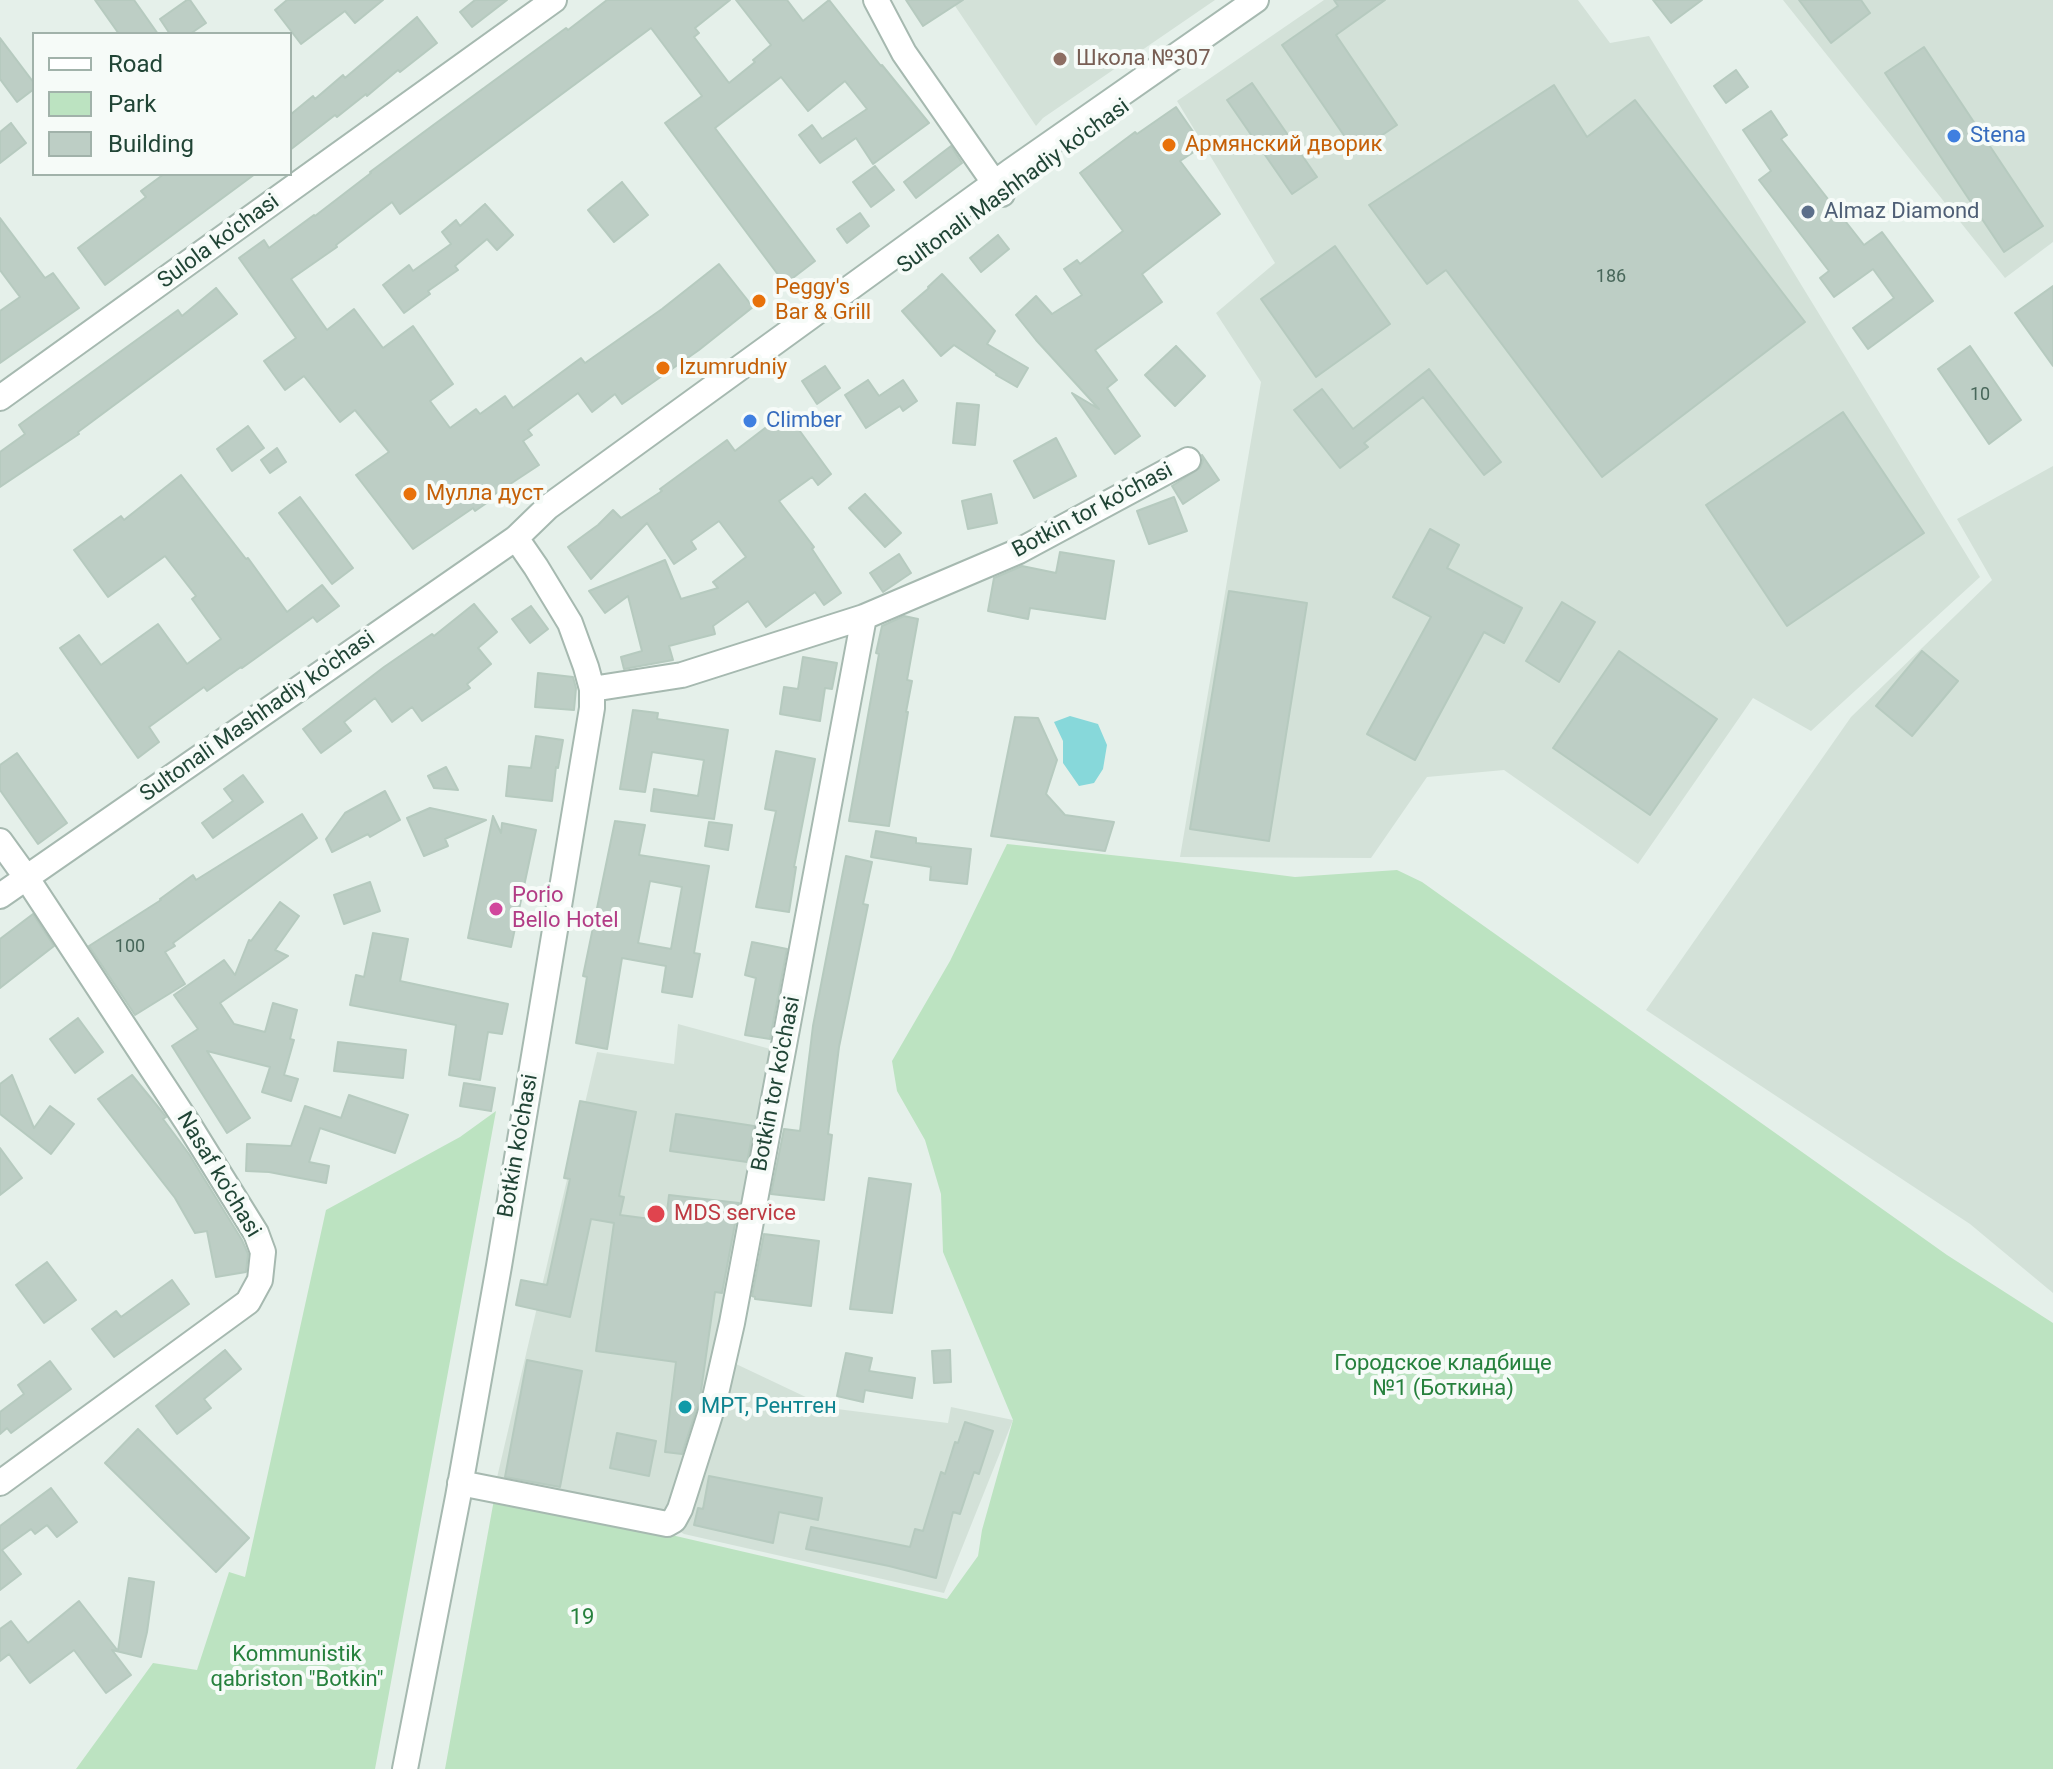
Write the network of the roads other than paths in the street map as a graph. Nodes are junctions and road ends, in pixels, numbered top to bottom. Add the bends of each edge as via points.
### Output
1 (554, 0) edge
2 (876, 0) edge
3 (1256, 0) edge
4 (1276, 0) edge
5 (998, 189) junction
6 (0, 398) edge
7 (1188, 460) dead end
8 (516, 538) junction
9 (864, 617) junction
10 (592, 689) junction
11 (0, 841) edge
12 (26, 877) junction
13 (0, 896) edge
14 (0, 1483) edge
15 (460, 1483) junction
16 (405, 1769) edge

1 - 6 street, Sulola ko'chasi
2 - 5 street via 904,53
3 - 5 street, Sultonali Mashhadiy ko'chasi
4 - 5 street, Sultonali Mashhadiy ko'chasi
5 - 8 street, Sultonali Mashhadiy ko'chasi via 548,507
7 - 9 street, Botkin tor ko'chasi via 1019,551
8 - 10 street, Botkin ko'chasi via 570,623
8 - 12 street, Sultonali Mashhadiy ko'chasi
9 - 10 street, Botkin tor ko'chasi via 682,675
9 - 15 street, Botkin tor ko'chasi via 732,1323 680,1509 667,1524
10 - 15 street, Botkin ko'chasi via 591,725
11 - 12 street, Nasaf ko'chasi
12 - 13 street, Sultonali Mashhadiy ko'chasi
12 - 14 street, Nasaf ko'chasi via 189,1125 263,1252 260,1280 248,1302
15 - 16 street, Botkin ko'chasi

